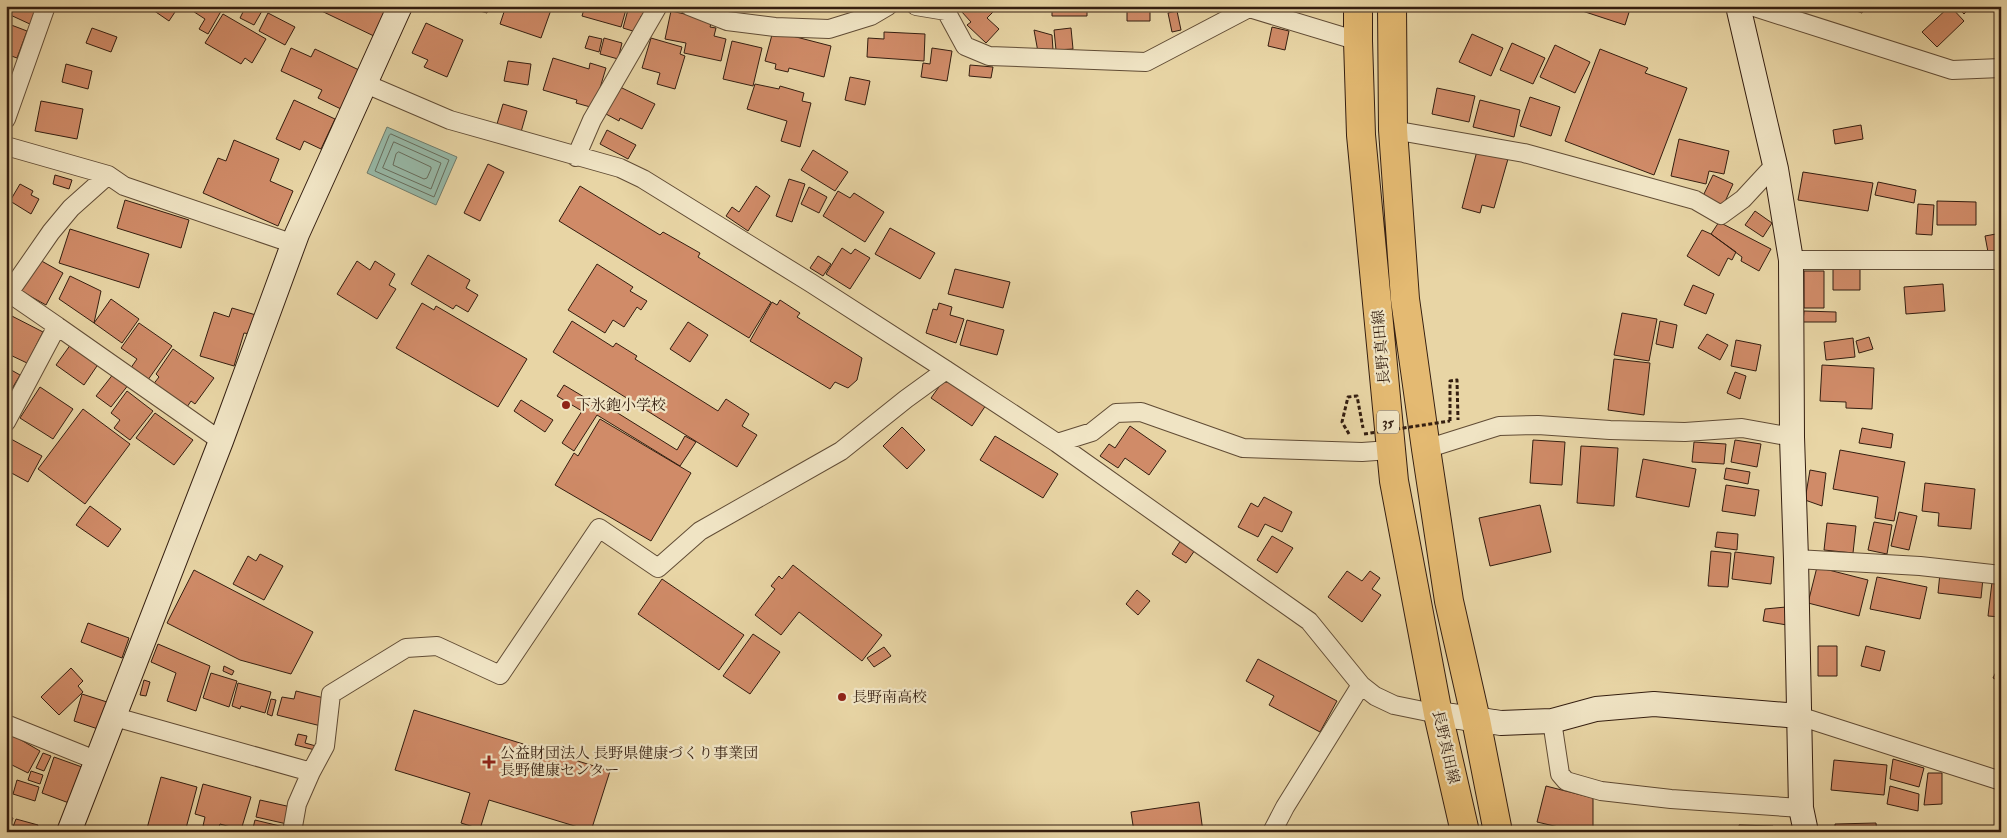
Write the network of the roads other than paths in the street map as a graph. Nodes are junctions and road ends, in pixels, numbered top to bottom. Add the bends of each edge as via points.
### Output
1 (46, 6) edge
2 (400, 6) edge
3 (658, 6) edge
4 (689, 6) edge
5 (888, 6) edge
6 (916, 6) edge
7 (1358, 6) edge
8 (1392, 6) edge
9 (1738, 6) edge
10 (1751, 6) edge
11 (1249, 7) edge
12 (937, 8) edge
13 (1358, 41) junction
14 (2001, 68) edge
15 (366, 84) junction
16 (6, 119) edge
17 (1393, 130) junction
18 (6, 146) edge
19 (576, 157) junction
20 (1776, 169) junction
21 (108, 175) junction
22 (294, 244) junction
23 (1791, 260) junction
24 (2001, 260) edge
25 (7, 295) edge
26 (57, 326) junction
27 (946, 370) junction
28 (6, 422) edge
29 (1792, 437) junction
30 (221, 441) junction
31 (1057, 442) junction
32 (1426, 448) junction
33 (1390, 450) junction
34 (1796, 559) junction
35 (2001, 575) edge
36 (1361, 686) junction
37 (1438, 714) junction
38 (1799, 716) junction
39 (115, 717) junction
40 (1476, 720) junction
41 (1552, 721) junction
42 (6, 724) edge
43 (98, 761) junction
44 (311, 772) junction
45 (2001, 781) edge
46 (1801, 808) junction
47 (70, 832) edge
48 (292, 832) edge
49 (1272, 832) edge
50 (1465, 832) edge
51 (1498, 832) edge
52 (1806, 832) edge

1 - 16 street
2 - 15 street
3 - 19 street via 592,120
4 - 5 street via 727,21 829,29 871,16
6 - 12 street
7 - 13 main road, 長野真田線 / 35
8 - 17 main road, 長野真田線 / 35
9 - 20 street
10 - 14 street via 1952,70
11 - 12 street via 1146,62 989,56 965,46 946,11
11 - 13 street
13 - 33 main road, 長野真田線 / 35 via 1361,135
15 - 19 street via 450,120
15 - 22 street
17 - 20 street via 1532,156 1696,200 1722,215 1743,199 1768,172
17 - 32 main road, 長野真田線 / 35 via 1405,299
18 - 21 street
19 - 27 street via 620,168 643,179
20 - 23 street
21 - 22 street via 124,186
21 - 25 street via 50,232
22 - 30 street
23 - 24 street
23 - 29 street
25 - 26 street
26 - 28 street
26 - 30 street
27 - 31 street
27 - 44 street via 842,451 700,531 658,568 600,528 500,675 437,646 406,648 361,674 332,694 325,746
29 - 32 street via 1742,428 1685,432 1499,426
29 - 34 street
30 - 39 street
31 - 33 street via 1092,432 1116,413 1141,412 1243,448
31 - 36 street via 1309,621
32 - 40 main road, 長野真田線 / 35 via 1449,601
33 - 37 main road, 長野真田線 / 35
34 - 35 street via 1920,566
34 - 38 street
36 - 37 street via 1394,705
36 - 49 street
37 - 40 street
37 - 50 main road, 長野真田線 / 35
38 - 41 street via 1654,704 1596,709
38 - 45 street
38 - 46 street
39 - 43 street
39 - 44 street
40 - 41 street via 1501,723
40 - 51 main road, 長野真田線 / 35
41 - 46 street via 1560,774 1566,781 1610,792
42 - 43 street
43 - 47 street
44 - 48 street via 297,804
46 - 52 street

